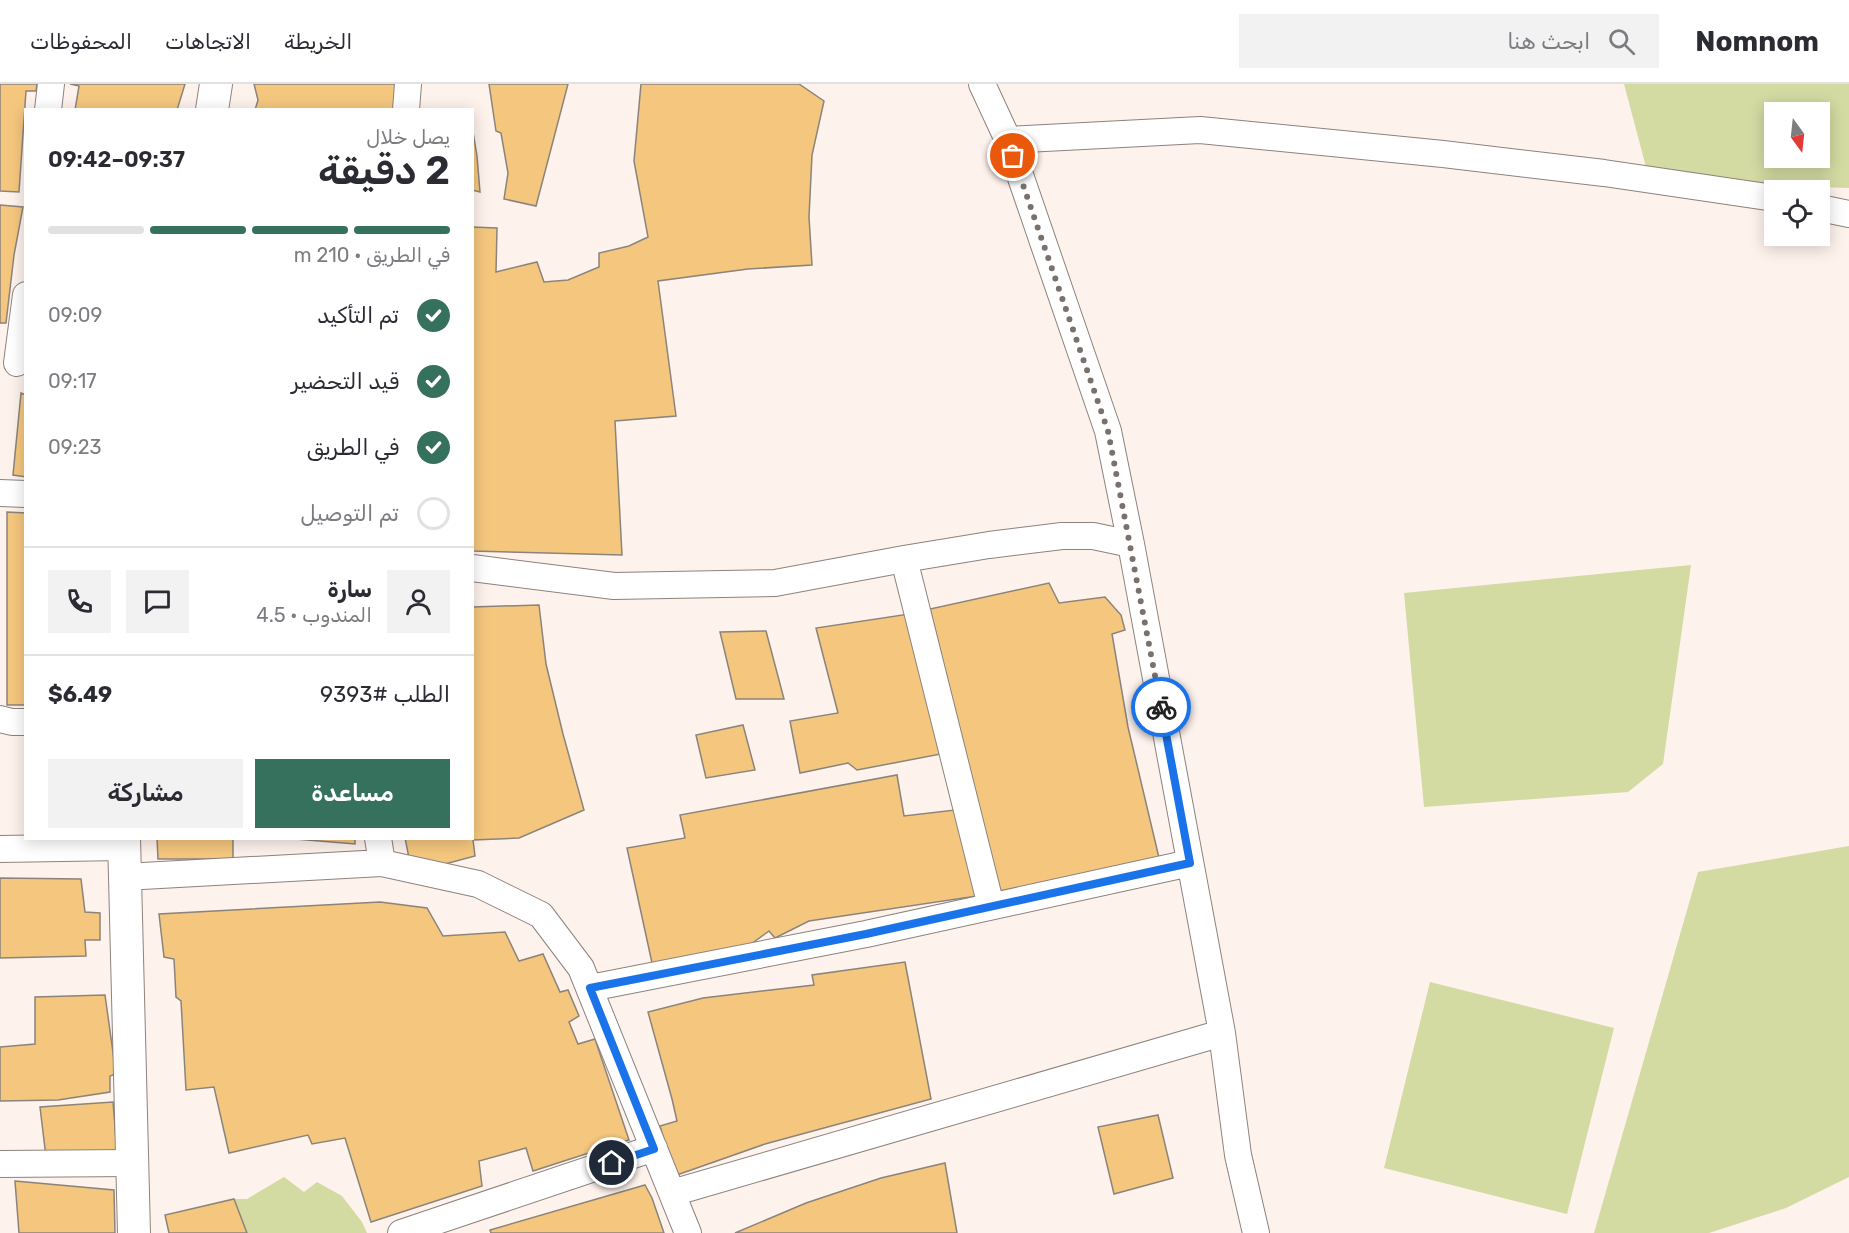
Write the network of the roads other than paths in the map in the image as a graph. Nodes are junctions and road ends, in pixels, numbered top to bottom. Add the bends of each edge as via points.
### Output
1 (51, 84) edge
2 (216, 84) edge
3 (408, 84) edge
4 (982, 84) edge
5 (48, 108) edge
6 (212, 108) edge
7 (406, 108) edge
8 (1008, 140) junction
9 (1764, 196) edge
10 (1830, 210) edge
11 (1849, 214) edge
12 (24, 306) edge
13 (14, 362) edge
14 (0, 493) edge
15 (24, 494) edge
16 (1131, 544) junction
17 (904, 559) junction
18 (474, 568) edge
19 (0, 719) edge
20 (24, 722) edge
21 (0, 849) edge
22 (380, 851) edge
23 (124, 854) edge
24 (1190, 863) junction
25 (991, 906) junction
26 (590, 988) junction
27 (1222, 1033) junction
28 (654, 1149) junction
29 (132, 1163) junction
30 (0, 1164) edge
31 (672, 1192) junction
32 (134, 1233) edge
33 (400, 1233) edge
34 (688, 1233) edge
35 (1256, 1233) edge

1 - 5 street
2 - 6 street
3 - 7 street
4 - 8 street
8 - 9 street via 1200,130 1604,172
8 - 16 street via 1108,431
10 - 11 street
12 - 13 street
14 - 15 street
16 - 17 street via 1093,536 1062,536
16 - 24 street
17 - 18 street via 776,583 614,586
17 - 25 street
19 - 20 street
21 - 23 street
22 - 23 street
22 - 26 street via 478,884 541,915 581,968
23 - 29 street
24 - 25 street
24 - 27 street
25 - 26 street
26 - 28 street
27 - 31 street
27 - 35 street via 1238,1155
28 - 31 street
28 - 33 street
29 - 30 street
29 - 32 street
31 - 34 street

